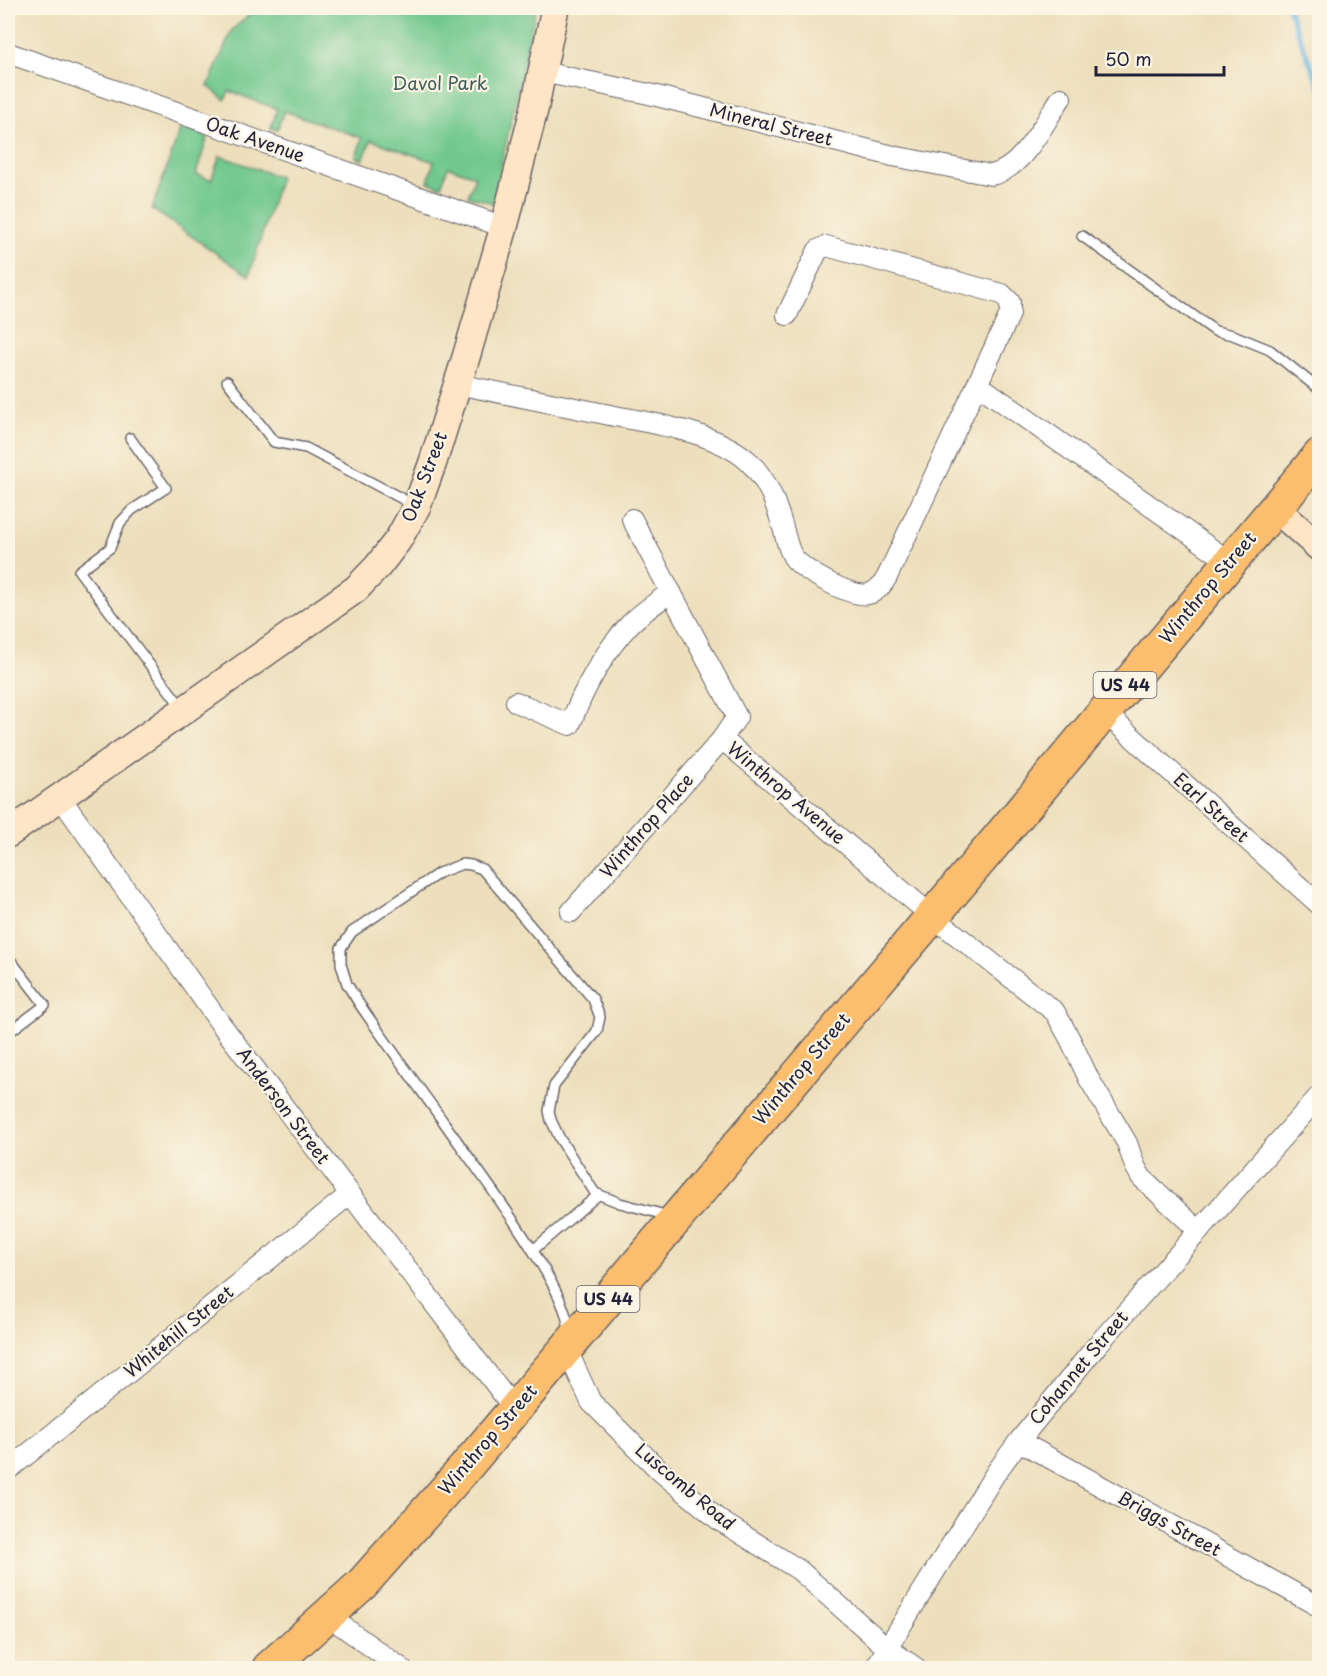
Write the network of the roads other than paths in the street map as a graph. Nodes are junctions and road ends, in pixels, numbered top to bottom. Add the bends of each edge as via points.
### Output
1 (555, 8) edge
2 (8, 53) edge
3 (542, 72) junction
4 (1061, 98) dead end
5 (504, 226) junction
6 (1082, 236) dead end
7 (787, 315) dead end
8 (227, 381) dead end
9 (457, 384) junction
10 (976, 384) junction
11 (1320, 390) edge
12 (130, 438) dead end
13 (1320, 455) edge
14 (417, 506) junction
15 (1275, 508) junction
16 (632, 519) dead end
17 (1320, 548) edge
18 (1230, 562) junction
19 (671, 592) junction
20 (516, 702) dead end
21 (184, 711) junction
22 (1103, 711) junction
23 (722, 740) junction
24 (60, 797) junction
25 (8, 834) edge
26 (1320, 905) edge
27 (571, 912) dead end
28 (932, 916) junction
29 (8, 957) edge
30 (8, 1033) edge
31 (1320, 1095) edge
32 (350, 1194) junction
33 (598, 1195) junction
34 (677, 1218) junction
35 (1199, 1231) junction
36 (532, 1250) junction
37 (566, 1348) junction
38 (515, 1410) junction
39 (1019, 1441) junction
40 (8, 1470) edge
41 (1320, 1607) edge
42 (328, 1616) junction
43 (886, 1647) junction
44 (269, 1668) edge
45 (401, 1668) edge
46 (874, 1668) edge
47 (916, 1668) edge

1 - 3 street, Oak Street
2 - 5 street, Oak Avenue
3 - 4 street, Mineral Street via 976,173 1000,173 1012,166
3 - 5 street, Oak Street
5 - 9 street, Oak Street
6 - 11 lane via 1215,331 1270,350
7 - 10 street via 818,250 825,246 1002,294 1010,302 1010,314
8 - 14 lane via 274,441 306,448
9 - 10 street via 667,427 721,443 747,460 764,478 792,556 803,567 860,596 872,593 887,577
9 - 14 street, Oak Street
10 - 18 street
12 - 21 lane via 166,488 132,510 120,523 110,548 80,571
13 - 15 highway, Winthrop Street / US 44
14 - 21 street, Oak Street via 388,554 356,589
15 - 17 street
15 - 18 highway, Winthrop Street / US 44
16 - 19 street, Winthrop Avenue
18 - 22 highway, Winthrop Street / US 44
19 - 20 street via 621,635 582,694 570,725
19 - 23 street, Winthrop Avenue via 737,717
21 - 24 street, Oak Street
22 - 26 street, Earl Street
22 - 28 highway, Winthrop Street / US 44
23 - 27 street, Winthrop Place
23 - 28 street, Winthrop Avenue
24 - 25 street, Oak Street
24 - 32 street, Anderson Street via 220,1023
28 - 34 highway, Winthrop Street / US 44
28 - 35 street, Winthrop Avenue via 1055,1012 1142,1177
29 - 30 lane via 45,1005
31 - 35 street, Cohannet Street
32 - 38 street, Anderson Street
32 - 40 street, Whitehill Street
33 - 34 lane
33 - 36 lane
33 - 36 lane via 560,1139 549,1111 554,1086 597,1031 599,1011 492,879 476,866 454,866 351,932 341,956 343,972 356,998
34 - 37 highway, Winthrop Street / US 44
35 - 39 street, Cohannet Street via 1087,1356
36 - 37 lane via 569,1325
37 - 38 highway, Winthrop Street / US 44
37 - 43 street, Luscomb Road via 591,1402 660,1471 719,1520 799,1570
38 - 42 highway, Winthrop Street / US 44 via 362,1584
39 - 41 street, Briggs Street
39 - 43 street, Cohannet Street
42 - 44 highway, Winthrop Street / US 44
42 - 45 street
43 - 46 street, Cohannet Street
43 - 47 street, Luscomb Road

